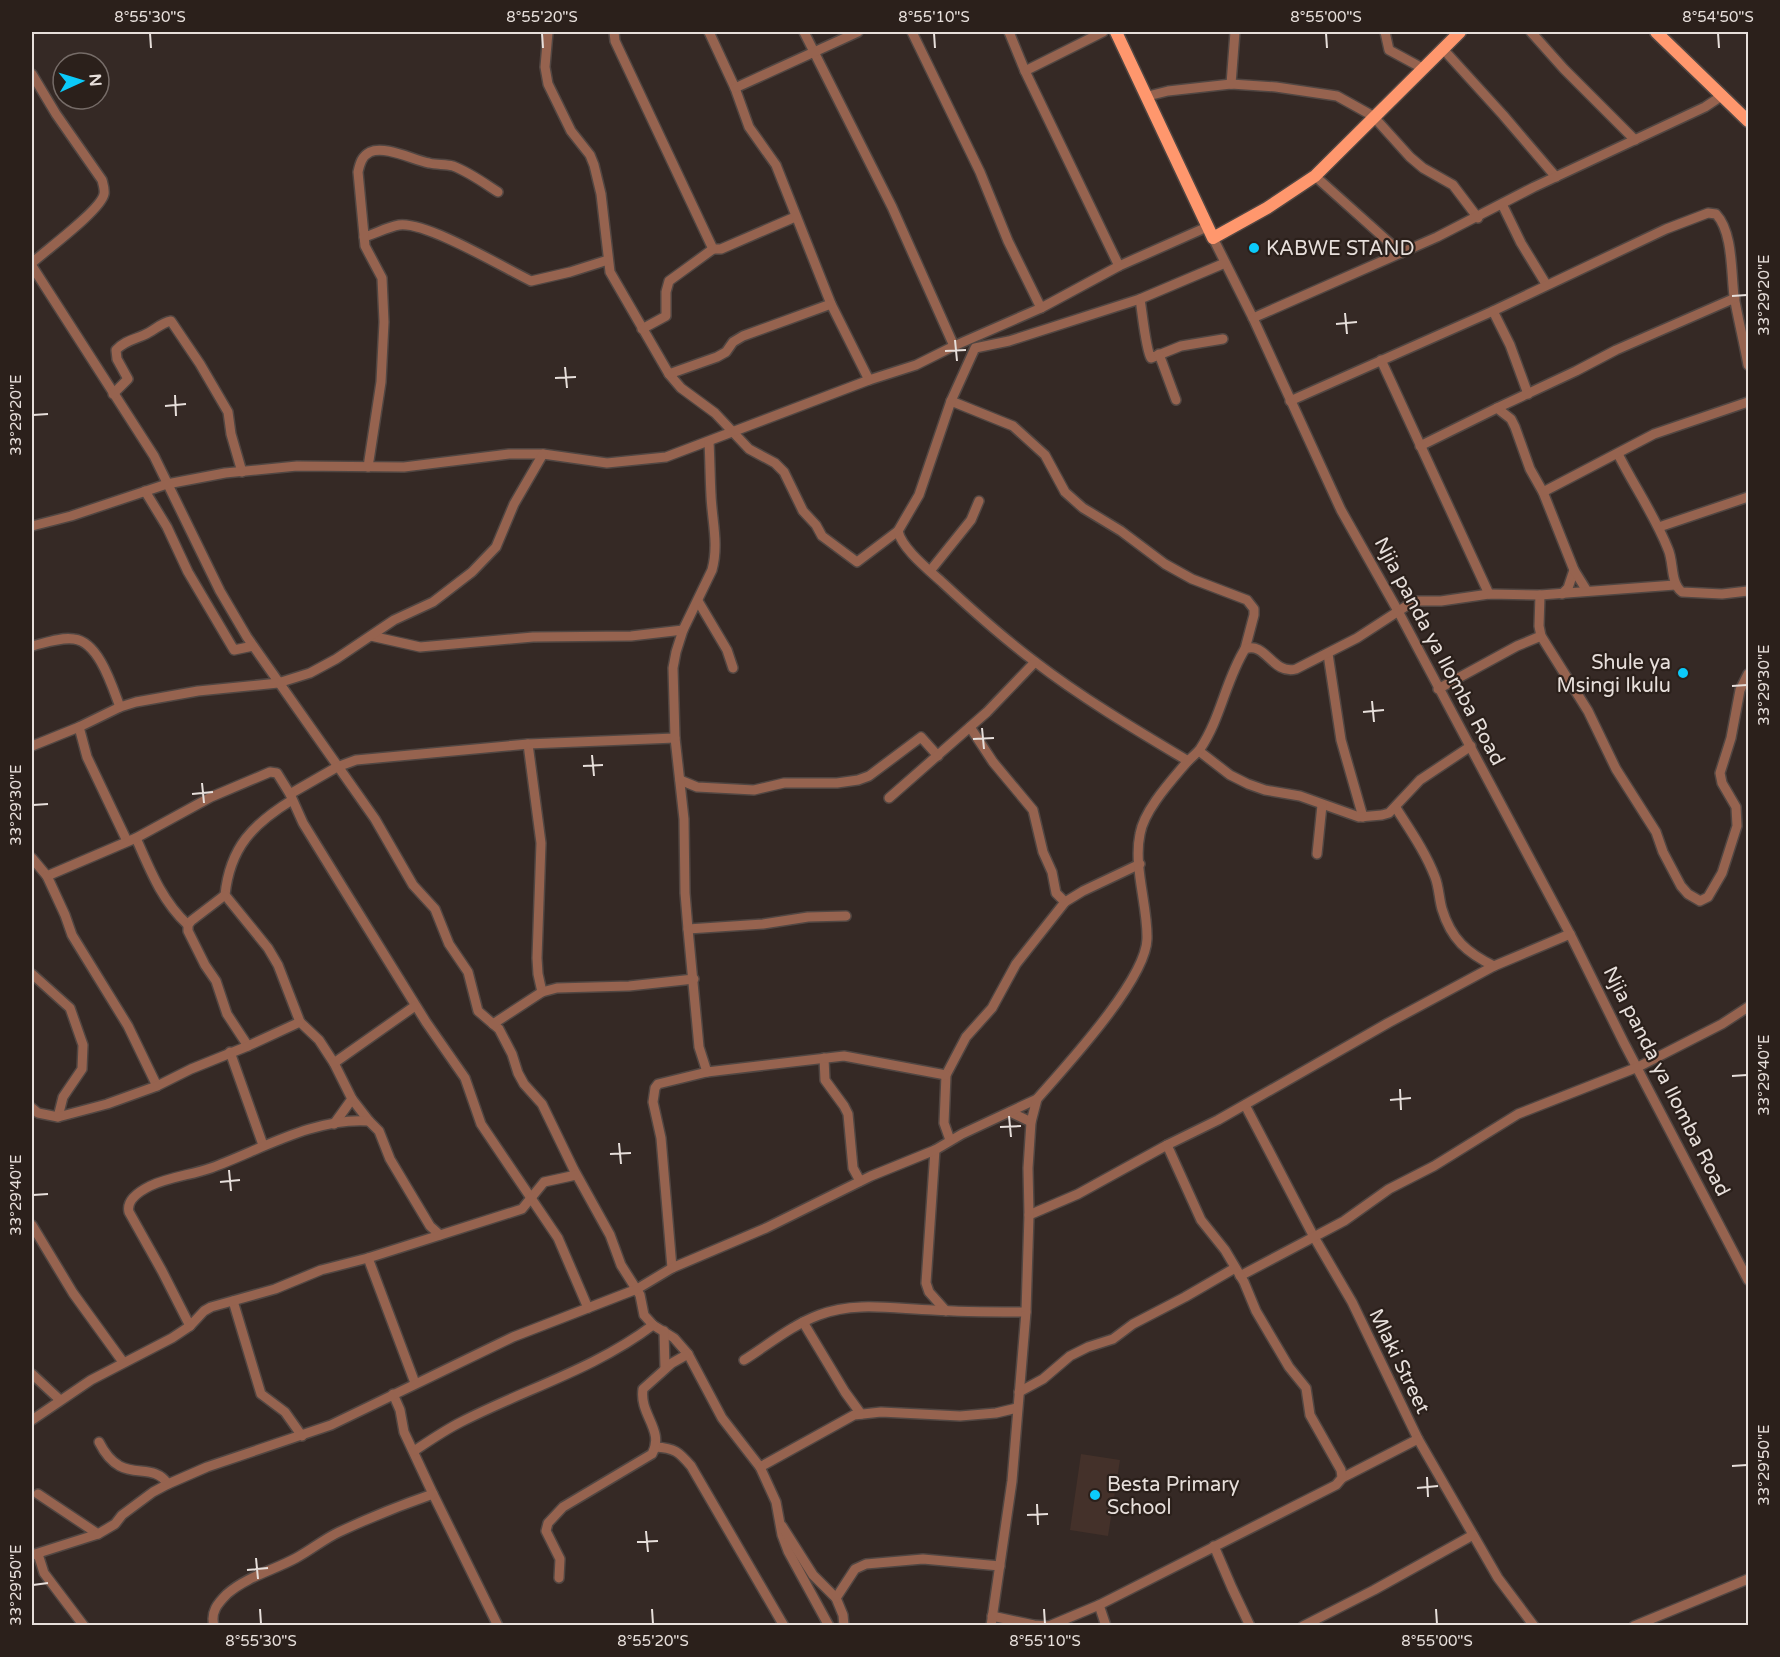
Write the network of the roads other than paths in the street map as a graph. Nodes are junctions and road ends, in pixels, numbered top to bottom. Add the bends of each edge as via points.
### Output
1 (614, 32) edge
2 (708, 32) edge
3 (804, 32) edge
4 (858, 32) edge
5 (912, 32) edge
6 (1009, 32) edge
7 (1103, 32) edge
8 (1116, 32) edge
9 (1235, 32) edge
10 (1385, 32) edge
11 (1460, 32) edge
12 (1531, 32) edge
13 (1656, 32) edge
14 (546, 33) edge
15 (1443, 49) junction
16 (813, 51) junction
17 (1424, 69) junction
18 (1025, 71) junction
19 (32, 74) edge
20 (1232, 84) junction
21 (735, 88) junction
22 (1722, 95) junction
23 (1148, 96) junction
24 (1373, 116) junction
25 (1749, 121) edge
26 (1635, 140) junction
27 (1315, 176) junction
28 (1556, 177) junction
29 (498, 192) dead end
30 (1502, 204) junction
31 (795, 216) junction
32 (1478, 218) junction
33 (1210, 233) junction
34 (364, 237) junction
35 (713, 249) junction
36 (1401, 253) junction
37 (608, 260) junction
38 (1225, 263) junction
39 (32, 264) edge
40 (1119, 266) junction
41 (1546, 284) junction
42 (1140, 298) junction
43 (1735, 298) junction
44 (831, 304) junction
45 (1041, 308) junction
46 (1493, 311) junction
47 (1253, 318) junction
48 (642, 329) junction
49 (1223, 339) dead end
50 (954, 346) junction
51 (1747, 346) edge
52 (1159, 354) junction
53 (1381, 360) junction
54 (1749, 365) edge
55 (669, 374) junction
56 (869, 380) junction
57 (113, 394) junction
58 (1524, 396) junction
59 (1176, 400) dead end
60 (951, 401) junction
61 (1290, 401) junction
62 (1749, 402) edge
63 (1497, 408) junction
64 (1511, 419) junction
65 (733, 433) junction
66 (709, 442) junction
67 (1420, 446) junction
68 (543, 454) junction
69 (1617, 454) junction
70 (368, 466) junction
71 (242, 472) junction
72 (167, 484) junction
73 (145, 491) junction
74 (1543, 492) junction
75 (1749, 497) edge
76 (979, 501) dead end
77 (32, 526) edge
78 (1659, 527) junction
79 (898, 531) junction
80 (1574, 570) junction
81 (930, 571) junction
82 (1676, 585) junction
83 (1587, 591) junction
84 (1749, 591) edge
85 (1489, 594) junction
86 (1562, 594) junction
87 (1540, 595) junction
88 (698, 601) junction
89 (1398, 611) junction
90 (683, 630) junction
91 (370, 636) junction
92 (1541, 636) junction
93 (32, 646) edge
94 (253, 646) junction
95 (1245, 650) junction
96 (1328, 654) junction
97 (1035, 662) junction
98 (733, 668) dead end
99 (1749, 674) edge
100 (278, 683) junction
101 (1438, 688) junction
102 (120, 707) junction
103 (79, 727) junction
104 (970, 728) junction
105 (675, 738) junction
106 (528, 744) junction
107 (32, 746) edge
108 (1471, 746) junction
109 (1199, 751) junction
110 (938, 756) junction
111 (1188, 761) junction
112 (336, 767) junction
113 (680, 780) junction
114 (291, 797) junction
115 (889, 798) dead end
116 (1322, 805) junction
117 (1396, 808) junction
118 (1363, 817) junction
119 (132, 840) junction
120 (1317, 854) dead end
121 (32, 858) edge
122 (1140, 864) junction
123 (47, 876) junction
124 (225, 895) junction
125 (1065, 902) junction
126 (846, 916) dead end
127 (188, 925) junction
128 (688, 929) junction
129 (1570, 934) junction
130 (1494, 966) junction
131 (32, 974) edge
132 (694, 979) junction
133 (676, 980) junction
134 (542, 992) junction
135 (696, 999) junction
136 (416, 1005) junction
137 (1749, 1007) edge
138 (300, 1022) junction
139 (493, 1024) junction
140 (248, 1046) junction
141 (230, 1052) junction
142 (824, 1058) junction
143 (334, 1063) junction
144 (1638, 1067) junction
145 (707, 1072) junction
146 (946, 1075) junction
147 (157, 1086) junction
148 (352, 1099) junction
149 (1037, 1099) junction
150 (1245, 1106) junction
151 (32, 1108) edge
152 (1010, 1112) junction
153 (58, 1117) junction
154 (369, 1121) junction
155 (1031, 1122) junction
156 (334, 1124) junction
157 (950, 1140) junction
158 (1167, 1144) junction
159 (263, 1145) junction
160 (935, 1150) junction
161 (576, 1175) junction
162 (860, 1181) junction
163 (531, 1200) junction
164 (1029, 1215) junction
165 (32, 1225) edge
166 (430, 1226) junction
167 (440, 1235) junction
168 (1314, 1237) junction
169 (429, 1239) junction
170 (368, 1258) junction
171 (672, 1268) junction
172 (1237, 1272) junction
173 (1749, 1280) edge
174 (637, 1288) junction
175 (927, 1288) junction
176 (233, 1301) junction
177 (588, 1308) junction
178 (921, 1310) junction
179 (946, 1311) junction
180 (1026, 1312) junction
181 (803, 1322) junction
182 (653, 1325) junction
183 (190, 1326) junction
184 (664, 1331) junction
185 (687, 1354) junction
186 (744, 1360) dead end
187 (123, 1362) junction
188 (666, 1368) junction
189 (32, 1374) edge
190 (415, 1383) junction
191 (1019, 1392) junction
192 (393, 1394) junction
193 (60, 1400) junction
194 (1017, 1408) junction
195 (861, 1414) junction
196 (32, 1420) edge
197 (302, 1436) junction
198 (1418, 1439) junction
199 (99, 1442) dead end
200 (656, 1447) junction
201 (414, 1451) junction
202 (760, 1467) junction
203 (1342, 1478) junction
204 (168, 1484) junction
205 (38, 1494) dead end
206 (432, 1494) junction
207 (781, 1525) junction
208 (98, 1534) junction
209 (1473, 1535) junction
210 (1214, 1546) junction
211 (35, 1555) edge
212 (1000, 1566) junction
213 (560, 1578) dead end
214 (1749, 1579) edge
215 (836, 1598) junction
216 (1099, 1605) junction
217 (1657, 1616) junction
218 (992, 1621) edge
219 (84, 1626) edge
220 (214, 1626) edge
221 (498, 1626) edge
222 (784, 1626) edge
223 (829, 1626) edge
224 (844, 1626) edge
225 (1048, 1626) edge
226 (1106, 1626) edge
227 (1250, 1626) edge
228 (1303, 1626) edge
229 (1534, 1626) edge
230 (1634, 1626) edge
231 (1662, 1626) edge

1 - 35 street
2 - 21 street
3 - 16 street
4 - 16 street
5 - 45 street
6 - 18 street
7 - 18 street
8 - 23 main road, Njia panda ya Ilomba Road
9 - 20 street
10 - 17 street via 1389,50
11 - 15 main road
12 - 26 street
13 - 22 main road
14 - 37 street via 548,84 571,131 594,165
15 - 17 main road
15 - 28 street
16 - 21 street
16 - 50 street via 892,207
17 - 24 main road
18 - 40 street
19 - 39 street via 102,180 104,191 88,215
20 - 23 street
20 - 24 street via 1337,96
21 - 31 street via 749,127 774,160
22 - 25 main road
22 - 26 street
23 - 33 main road, Njia panda ya Ilomba Road
24 - 27 main road
24 - 32 street via 1410,157 1453,185
26 - 28 street
27 - 33 main road via 1267,208
27 - 36 street
28 - 30 street
29 - 34 street via 452,166 375,150 363,157 358,172
30 - 32 street
30 - 41 street
31 - 35 street
31 - 44 street
32 - 36 street
33 - 38 street, Njia panda ya Ilomba Road
33 - 40 street
34 - 37 street via 396,226 419,228 531,281
34 - 70 street via 368,253 381,274 384,322 381,382
35 - 48 street via 669,281 667,314
36 - 47 street
37 - 48 street via 615,284
38 - 42 street
38 - 47 street, Njia panda ya Ilomba Road
39 - 57 street
40 - 45 street
41 - 43 street via 1666,229 1712,213 1722,220 1727,233
41 - 46 street
42 - 52 street via 1147,351 1151,358
42 - 60 street via 1009,341 975,348
43 - 51 street
43 - 58 street
44 - 55 street via 743,336 717,357
44 - 56 street
45 - 50 street
46 - 53 street
46 - 58 street via 1510,345
47 - 61 street, Njia panda ya Ilomba Road
48 - 55 street
49 - 52 street
50 - 56 street via 916,365
51 - 54 street
52 - 59 street
53 - 61 street
53 - 67 street
55 - 65 street
56 - 65 street
57 - 71 street via 128,378 116,350 171,321 228,412
57 - 72 street via 154,456
58 - 63 street
58 - 64 street
60 - 79 street via 923,486
60 - 95 street via 1013,426 1045,455 1065,492 1165,564 1246,600 1254,615
61 - 89 street, Njia panda ya Ilomba Road via 1341,510
62 - 69 street via 1663,431
63 - 64 street
63 - 67 street
64 - 74 street
65 - 66 street
65 - 79 street via 784,472 803,512 822,536 857,562
66 - 68 street via 666,457 607,463
66 - 88 street via 716,547 712,570
67 - 85 street
68 - 70 street via 508,453 404,467
68 - 91 street via 514,504 496,547 439,598
69 - 74 street
69 - 78 street
70 - 71 street via 297,466
71 - 72 street
72 - 73 street
72 - 94 street via 220,591
73 - 77 street
73 - 94 street via 234,651
74 - 80 street
75 - 78 street
76 - 81 street via 971,520
78 - 82 street via 1670,552
79 - 81 street via 901,540
80 - 83 street
80 - 86 street
81 - 97 street
82 - 83 street
82 - 84 street via 1682,592
83 - 86 street
85 - 87 street
85 - 89 street via 1414,601
86 - 87 street
87 - 92 street
88 - 90 street
88 - 98 street via 727,650
89 - 96 street
89 - 101 street, Njia panda ya Ilomba Road
90 - 91 street via 420,646
90 - 105 street via 673,668
91 - 100 street via 316,670
92 - 99 street via 1656,832 1681,886 1700,901 1708,897 1722,873 1737,826 1736,807 1720,773 1740,690
92 - 101 street
93 - 102 street via 62,638 84,642 98,657
94 - 100 street
95 - 96 street via 1258,650 1286,671
95 - 109 street
96 - 118 street via 1341,740
97 - 104 street
97 - 111 street
100 - 102 street via 198,691
100 - 112 street
101 - 108 street, Njia panda ya Ilomba Road
102 - 103 street
103 - 107 street
103 - 119 street via 87,757
104 - 110 street
104 - 125 street via 1033,810 1056,893
105 - 106 street
105 - 113 street
106 - 112 street via 368,758
106 - 134 street via 541,843 537,958
108 - 117 street via 1420,780
108 - 129 street, Njia panda ya Ilomba Road
109 - 111 street
109 - 116 street via 1248,784
110 - 113 street via 921,737 858,780 784,783 754,790 697,787
110 - 115 street
111 - 122 street via 1149,812 1140,834
112 - 114 street
112 - 139 street via 375,819 413,885 435,909 449,944 468,972 478,1011
113 - 128 street
114 - 119 street via 279,775 270,772 205,800
114 - 124 street via 250,831 239,846
114 - 136 street via 303,823
116 - 118 street
116 - 120 street
117 - 118 street via 1382,815
117 - 130 street via 1435,878 1451,931 1466,951
119 - 123 street
119 - 127 street via 161,893
121 - 123 street
122 - 125 street
122 - 149 street via 1147,941 1142,962 1097,1029
123 - 147 street via 72,935 128,1026
124 - 127 street
124 - 138 street via 268,948
125 - 146 street via 1016,964 992,1008 966,1037
126 - 128 street
127 - 140 street via 216,981 227,1014
128 - 132 street
129 - 130 street
129 - 144 street, Njia panda ya Ilomba Road
130 - 150 street
131 - 153 street via 70,1008 83,1045 82,1069 63,1097
132 - 133 street
132 - 135 street
133 - 134 street
133 - 135 street
134 - 139 street
135 - 145 street via 699,1047
136 - 143 street
136 - 163 street via 465,1078 481,1124
137 - 144 street
138 - 140 street
138 - 143 street via 319,1040
139 - 161 street via 504,1035 521,1079 542,1104
140 - 141 street
141 - 147 street
141 - 159 street
142 - 145 street
142 - 146 street via 844,1056
142 - 162 street via 826,1083 848,1114 853,1168
143 - 148 street
144 - 168 street via 1518,1114
144 - 173 street, Njia panda ya Ilomba Road
145 - 171 street via 664,1081 654,1088
146 - 157 street via 944,1123
147 - 153 street
148 - 154 street
148 - 156 street
149 - 152 street
149 - 155 street
150 - 158 street
150 - 168 street, Mlaki Street
151 - 153 street
152 - 155 street
152 - 157 street
154 - 156 street
154 - 166 street via 379,1131 390,1159
155 - 164 street
156 - 159 street
157 - 160 street
158 - 164 street via 1078,1194
158 - 172 street via 1201,1220
159 - 183 street via 209,1169 150,1186 128,1205
160 - 162 street
160 - 175 street
161 - 163 street via 544,1182
161 - 174 street via 610,1235 621,1265
162 - 171 street via 766,1228
163 - 167 street via 522,1209
163 - 177 street via 558,1238
164 - 180 street
165 - 187 street via 73,1293
166 - 167 street
166 - 169 street
167 - 169 street
168 - 172 street
168 - 198 street, Mlaki Street via 1352,1302
169 - 170 street
170 - 176 street
170 - 190 street
171 - 174 street
172 - 191 street via 1133,1324 1113,1339 1070,1356 1043,1379
172 - 203 street via 1289,1367 1306,1388 1310,1415
174 - 177 street
174 - 182 street via 644,1315
175 - 178 street
175 - 179 street
176 - 183 street via 204,1311
176 - 197 street via 261,1394 285,1412
177 - 190 street via 513,1337
178 - 179 street
178 - 181 street via 842,1308
179 - 180 street
180 - 191 street
181 - 186 street
181 - 195 street
182 - 184 street
182 - 201 street via 594,1362 458,1423
183 - 187 street
184 - 185 street
184 - 188 street
185 - 188 street
185 - 202 street via 722,1418
187 - 193 street
188 - 200 street via 644,1389 642,1398
189 - 193 street
190 - 192 street
191 - 194 street
192 - 197 street
192 - 201 street
193 - 196 street
194 - 195 street via 960,1416
194 - 212 street via 1011,1492
195 - 202 street
197 - 204 street
198 - 203 street
198 - 209 street, Mlaki Street
199 - 204 street via 114,1464 131,1471 158,1474
200 - 213 street via 650,1456 563,1507 548,1523 546,1531 560,1558
200 - 222 street via 673,1449 691,1466
201 - 206 street
202 - 207 street via 776,1502
203 - 210 street via 1336,1485
204 - 208 street
205 - 208 street
206 - 220 street via 339,1532 229,1593 214,1612
206 - 221 street
207 - 215 street via 813,1575
207 - 223 street via 788,1551
208 - 211 street
209 - 228 street
209 - 229 street, Mlaki Street via 1498,1578
210 - 216 street
210 - 227 street
211 - 219 street
212 - 215 street via 923,1559 866,1564 855,1569
212 - 218 street
214 - 217 street
215 - 224 street
216 - 225 street
216 - 226 street
217 - 230 street
217 - 231 street
218 - 225 street

